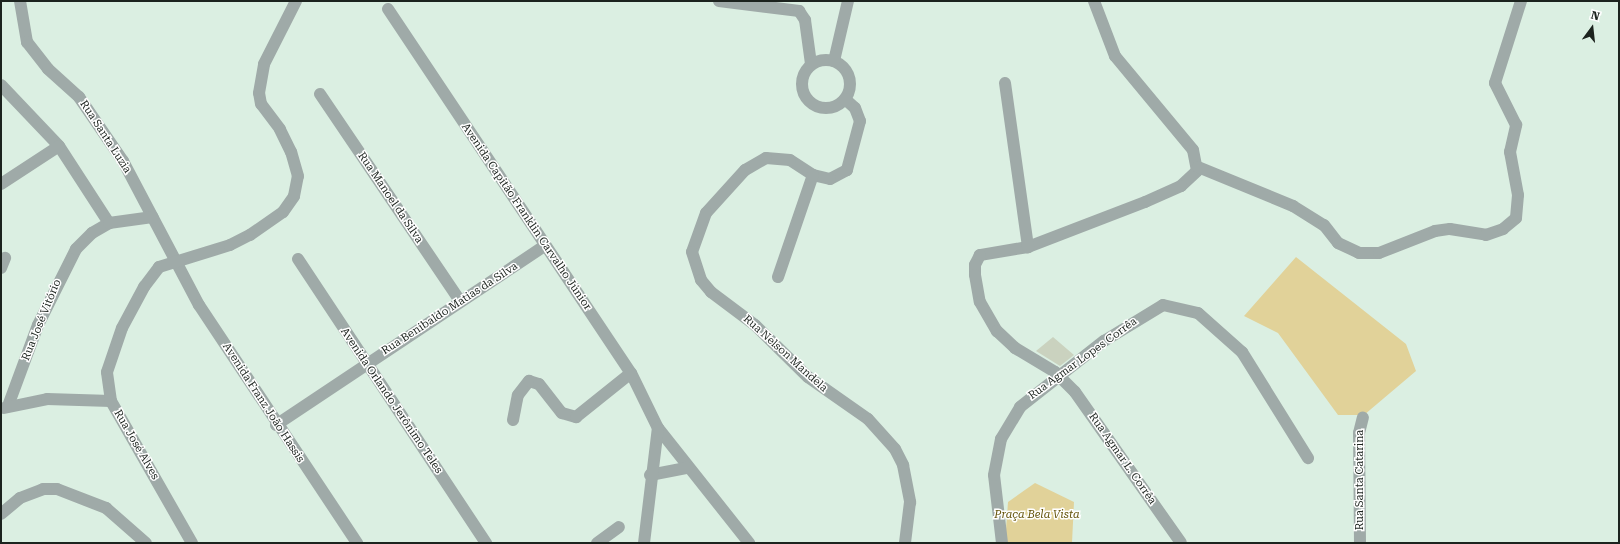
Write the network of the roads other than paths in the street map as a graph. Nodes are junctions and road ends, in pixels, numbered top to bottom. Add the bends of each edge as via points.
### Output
1 (20, 1) edge
2 (296, 1) edge
3 (719, 1) edge
4 (848, 1) edge
5 (1094, 1) edge
6 (1521, 1) edge
7 (388, 10) dead end
8 (834, 61) junction
9 (811, 64) junction
10 (1005, 83) dead end
11 (1, 85) edge
12 (320, 94) dead end
13 (844, 99) junction
14 (59, 146) junction
15 (1198, 167) junction
16 (813, 175) junction
17 (1, 184) edge
18 (153, 217) junction
19 (110, 223) junction
20 (544, 246) junction
21 (1028, 247) junction
22 (298, 259) dead end
23 (173, 260) junction
24 (778, 277) dead end
25 (460, 301) junction
26 (365, 363) junction
27 (631, 373) junction
28 (1060, 376) junction
29 (111, 401) junction
30 (4, 408) edge
31 (1363, 417) dead end
32 (513, 420) dead end
33 (276, 425) junction
34 (658, 428) junction
35 (1308, 458) dead end
36 (687, 468) junction
37 (650, 475) junction
38 (1, 514) edge
39 (619, 527) dead end
40 (146, 543) edge
41 (192, 543) edge
42 (357, 543) edge
43 (486, 543) edge
44 (597, 543) edge
45 (644, 543) edge
46 (749, 543) edge
47 (905, 543) edge
48 (1002, 543) edge
49 (1181, 543) edge
50 (1360, 543) edge

1 - 18 street, Rua Santa Luzia via 27,42 48,69 84,103 122,161
2 - 23 street, Rua José Alves via 264,64 259,93 261,104 280,129 291,152 298,176 294,196 283,212 250,235 230,245
3 - 9 street via 799,11 806,20
4 - 8 street
5 - 15 street via 1115,56 1193,150
6 - 15 street via 1495,83 1516,125 1510,152 1518,195 1516,218 1503,229 1486,236 1450,229 1434,231 1379,253 1359,253 1338,244 1324,225 1293,206
7 - 20 street, Avenida Capitão Franklin Carvalho Júnior
8 - 9 street
8 - 13 street via 849,78
9 - 13 street via 801,82 808,100 826,108
10 - 21 street
11 - 14 street
12 - 25 street, Rua Manoel da Silva
13 - 16 street, Rua Nelson Mandela via 855,108 860,121 847,170 835,179
14 - 17 street
14 - 19 street
15 - 21 street via 1184,184 1173,191
16 - 24 street
16 - 47 street, Rua Nelson Mandela via 779,156 766,158 745,170 706,213 694,240 693,261 711,292 756,325 808,377 868,419 895,449 903,465 910,502
18 - 19 street, Rua José Vitório
18 - 23 street, Rua Santa Luzia
19 - 30 street, Rua José Vitório via 84,239 58,279
20 - 25 street, Rua Benibaldo Matias da Silva via 497,281
20 - 27 street, Avenida Capitão Franklin Carvalho Júnior
21 - 28 street, Rua Agmar L. Corrêa via 994,251 977,259 975,275 980,302 1005,340
22 - 26 street, Avenida Orlando Jerônimo Teles
23 - 29 street, Rua José Alves via 151,276 122,328 107,372
23 - 33 street, Avenida Franz João Hassis
25 - 26 street, Rua Benibaldo Matias da Silva
26 - 33 street, Rua Benibaldo Matias da Silva
26 - 43 street, Avenida Orlando Jerônimo Teles
27 - 32 street via 576,417 562,413 539,384 529,381 518,395
27 - 34 street, Avenida Capitão Franklin Carvalho Júnior
28 - 35 street, Rua Agmar Lopes Corrêa via 1141,316 1164,305 1186,308 1198,313 1242,352
28 - 48 street, Rua Agmar Lopes Corrêa via 1020,407 1002,439 994,475
28 - 49 street, Rua Agmar L. Corrêa via 1083,403
29 - 30 street via 47,399
29 - 41 street, Rua José Alves
31 - 50 street, Rua Santa Catarina via 1359,433
33 - 42 street, Avenida Franz João Hassis
34 - 36 street, Avenida Capitão Franklin Carvalho Júnior
34 - 37 street
36 - 37 street
36 - 46 street, Avenida Capitão Franklin Carvalho Júnior
37 - 45 street
38 - 40 street via 20,498 43,489 57,489 106,508
39 - 44 street

